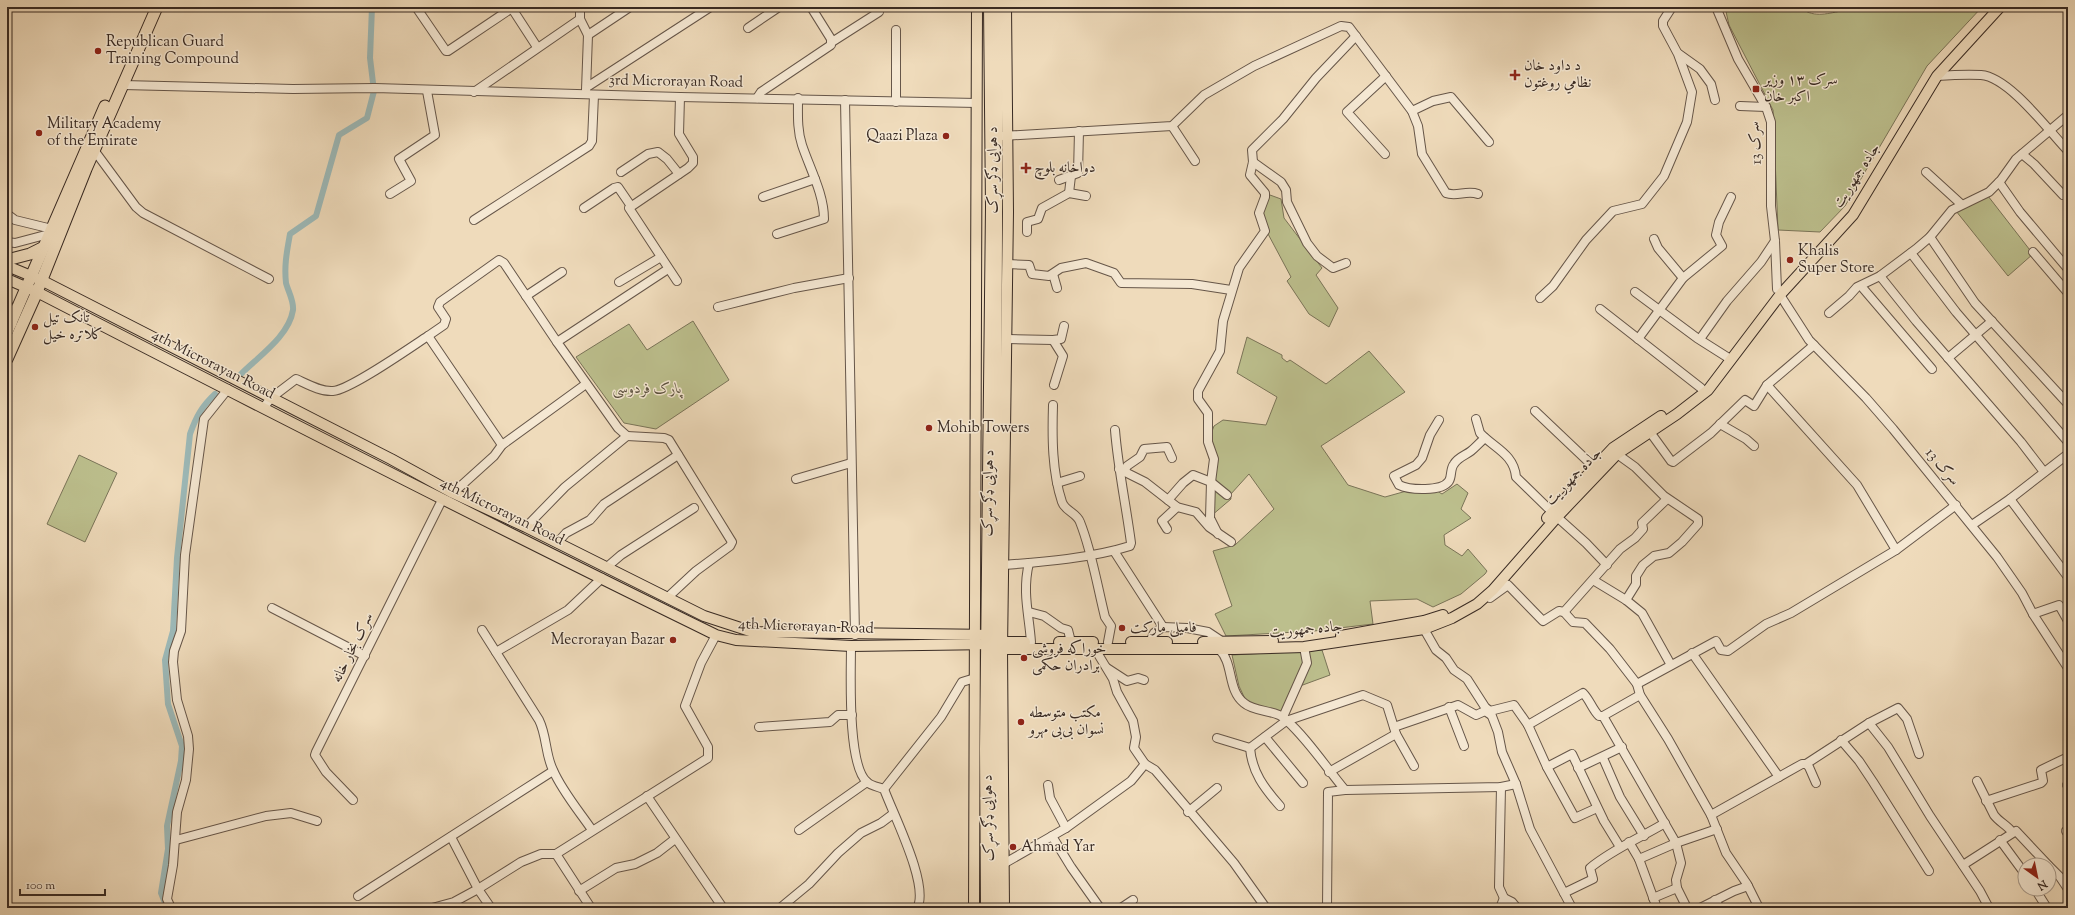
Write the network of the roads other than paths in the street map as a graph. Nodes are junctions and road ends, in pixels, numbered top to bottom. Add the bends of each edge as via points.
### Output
1 (149, 7) edge
2 (157, 7) edge
3 (416, 7) edge
4 (580, 7) edge
5 (630, 7) edge
6 (780, 7) edge
7 (812, 7) edge
8 (977, 7) edge
9 (989, 7) edge
10 (998, 7) edge
11 (1006, 7) edge
12 (1672, 7) edge
13 (1716, 7) edge
14 (1991, 7) edge
15 (2000, 7) edge
16 (511, 8) edge
17 (709, 8) dead end
18 (879, 12) dead end
19 (580, 19) junction
20 (748, 28) dead end
21 (896, 30) dead end
22 (588, 35) junction
23 (1356, 36) junction
24 (832, 42) junction
25 (537, 48) junction
26 (1678, 54) junction
27 (1386, 76) junction
28 (1937, 76) junction
29 (123, 85) junction
30 (427, 91) junction
31 (586, 91) junction
32 (474, 92) junction
33 (594, 95) junction
34 (680, 98) junction
35 (757, 98) junction
36 (798, 98) junction
37 (846, 100) junction
38 (1715, 100) dead end
39 (896, 102) junction
40 (977, 103) junction
41 (1740, 106) dead end
42 (1766, 107) junction
43 (1412, 111) junction
44 (2068, 115) edge
45 (1172, 126) junction
46 (1079, 131) junction
47 (2049, 131) junction
48 (1003, 136) junction
49 (1489, 142) dead end
50 (94, 150) junction
51 (2068, 151) edge
52 (1386, 154) dead end
53 (2022, 154) junction
54 (1195, 161) dead end
55 (1253, 162) junction
56 (621, 172) dead end
57 (1926, 172) dead end
58 (679, 174) junction
59 (1071, 176) junction
60 (815, 179) junction
61 (1059, 180) dead end
62 (1999, 182) junction
63 (1069, 193) junction
64 (390, 194) dead end
65 (1478, 194) dead end
66 (2063, 195) dead end
67 (1086, 196) dead end
68 (763, 197) dead end
69 (1731, 197) dead end
70 (1961, 204) junction
71 (631, 206) junction
72 (584, 208) dead end
73 (7, 214) edge
74 (474, 220) dead end
75 (50, 232) junction
76 (1027, 232) dead end
77 (777, 234) dead end
78 (1930, 237) junction
79 (1654, 239) dead end
80 (1775, 241) junction
81 (7, 242) edge
82 (44, 247) junction
83 (2033, 252) dead end
84 (1911, 253) junction
85 (661, 257) junction
86 (7, 260) edge
87 (1346, 262) dead end
88 (1008, 264) junction
89 (7, 266) edge
90 (668, 269) junction
91 (2068, 269) edge
92 (562, 272) dead end
93 (1053, 274) junction
94 (1880, 276) junction
95 (849, 278) junction
96 (1683, 278) junction
97 (7, 279) edge
98 (36, 279) junction
99 (269, 279) dead end
100 (620, 282) dead end
101 (677, 282) dead end
102 (1861, 286) junction
103 (1057, 288) dead end
104 (32, 290) junction
105 (1231, 290) junction
106 (1634, 292) dead end
107 (1778, 292) junction
108 (2068, 293) edge
109 (526, 296) junction
110 (1540, 298) dead end
111 (7, 306) edge
112 (718, 307) dead end
113 (1600, 309) dead end
114 (1659, 310) junction
115 (1829, 313) dead end
116 (1992, 321) junction
117 (1064, 326) dead end
118 (9, 328) edge
119 (1976, 334) junction
120 (428, 336) junction
121 (1006, 339) junction
122 (1638, 339) junction
123 (1700, 339) junction
124 (1053, 340) junction
125 (557, 342) junction
126 (1814, 345) junction
127 (1729, 357) junction
128 (1948, 358) junction
129 (7, 359) edge
130 (1932, 369) dead end
131 (586, 384) junction
132 (1054, 385) dead end
133 (1767, 385) junction
134 (1701, 388) junction
135 (228, 389) junction
136 (271, 398) junction
137 (2068, 404) edge
138 (1053, 405) dead end
139 (264, 407) junction
140 (1535, 411) dead end
141 (1476, 419) dead end
142 (1439, 420) dead end
143 (1720, 424) junction
144 (1114, 430) dead end
145 (1650, 432) junction
146 (627, 436) junction
147 (1485, 438) junction
148 (2068, 442) edge
149 (502, 445) junction
150 (1754, 446) dead end
151 (1617, 454) junction
152 (2068, 454) edge
153 (678, 455) junction
154 (1172, 458) dead end
155 (851, 463) junction
156 (1594, 467) junction
157 (1122, 471) junction
158 (2044, 472) junction
159 (1080, 476) dead end
160 (796, 479) dead end
161 (1211, 482) junction
162 (1057, 483) junction
163 (454, 493) junction
164 (1227, 495) dead end
165 (1667, 499) junction
166 (2010, 499) junction
167 (442, 500) junction
168 (1168, 500) junction
169 (1956, 505) junction
170 (1177, 507) junction
171 (694, 508) dead end
172 (1555, 514) junction
173 (1972, 524) junction
174 (526, 527) junction
175 (1167, 529) dead end
176 (1218, 534) junction
177 (1231, 542) dead end
178 (557, 543) junction
179 (1896, 550) junction
180 (1114, 551) junction
181 (1090, 554) junction
182 (1029, 563) junction
183 (1004, 565) junction
184 (1607, 565) junction
185 (604, 566) junction
186 (599, 576) junction
187 (2068, 577) edge
188 (1593, 580) junction
189 (667, 598) junction
190 (1483, 599) junction
191 (1626, 600) junction
192 (272, 608) dead end
193 (1028, 612) junction
194 (1564, 612) junction
195 (2033, 614) junction
196 (2068, 621) edge
197 (1163, 627) junction
198 (1424, 629) junction
199 (482, 630) dead end
200 (716, 635) junction
201 (855, 635) junction
202 (791, 639) junction
203 (990, 640) junction
204 (1031, 642) junction
205 (1071, 642) junction
206 (1108, 642) junction
207 (1150, 642) junction
208 (1221, 645) junction
209 (851, 646) junction
210 (1304, 647) junction
211 (1095, 649) junction
212 (496, 652) junction
213 (1692, 653) junction
214 (365, 656) junction
215 (1671, 665) junction
216 (1104, 666) junction
217 (2068, 668) edge
218 (975, 678) junction
219 (1144, 680) dead end
220 (1637, 684) junction
221 (1640, 695) junction
222 (1449, 707) junction
223 (1491, 713) junction
224 (852, 715) junction
225 (1603, 716) junction
226 (1285, 719) junction
227 (1869, 723) junction
228 (1528, 725) junction
229 (759, 727) dead end
230 (1395, 731) junction
231 (1265, 737) junction
232 (1217, 738) dead end
233 (1841, 740) junction
234 (1464, 746) dead end
235 (1622, 747) junction
236 (1250, 748) junction
237 (1919, 754) dead end
238 (1603, 758) junction
239 (2068, 758) edge
240 (1145, 764) junction
241 (1806, 764) junction
242 (1414, 766) dead end
243 (1547, 767) junction
244 (1578, 768) junction
245 (553, 771) junction
246 (1329, 772) junction
247 (1779, 777) junction
248 (1977, 781) dead end
249 (866, 782) junction
250 (1816, 782) dead end
251 (1303, 783) dead end
252 (1516, 784) junction
253 (1048, 785) dead end
254 (1501, 787) junction
255 (1217, 788) dead end
256 (884, 789) junction
257 (1345, 790) junction
258 (647, 796) junction
259 (352, 800) dead end
260 (1986, 801) junction
261 (1280, 806) dead end
262 (1597, 808) junction
263 (1188, 812) junction
264 (893, 814) junction
265 (1711, 815) junction
266 (317, 821) dead end
267 (1665, 823) junction
268 (1066, 828) junction
269 (1717, 829) junction
270 (592, 830) junction
271 (799, 830) dead end
272 (2012, 832) junction
273 (1052, 836) junction
274 (1644, 836) junction
275 (451, 837) junction
276 (675, 839) junction
277 (176, 840) junction
278 (2000, 840) junction
279 (1629, 842) junction
280 (1676, 843) junction
281 (1620, 847) junction
282 (556, 854) junction
283 (2042, 857) edge
284 (1639, 859) junction
285 (1005, 863) junction
286 (2017, 863) edge
287 (1963, 865) junction
288 (1929, 871) dead end
289 (2057, 873) edge
290 (1748, 886) junction
291 (1677, 888) junction
292 (478, 889) junction
293 (2068, 889) edge
294 (580, 891) junction
295 (1564, 893) junction
296 (358, 896) dead end
297 (2041, 897) edge
298 (1504, 898) junction
299 (1653, 898) junction
300 (1132, 900) dead end
301 (1715, 900) junction
302 (170, 908) edge
303 (432, 908) edge
304 (491, 908) edge
305 (591, 908) edge
306 (723, 908) edge
307 (780, 908) edge
308 (917, 908) edge
309 (974, 908) edge
310 (986, 908) edge
311 (994, 908) edge
312 (1004, 908) edge
313 (1100, 908) edge
314 (1121, 908) edge
315 (1266, 908) edge
316 (1327, 908) edge
317 (1500, 908) edge
318 (1516, 908) edge
319 (1572, 908) edge
320 (1657, 908) edge
321 (1687, 908) edge
322 (1700, 908) edge
323 (1720, 908) edge
324 (1760, 908) edge
325 (1990, 908) edge
326 (2047, 908) edge

1 - 75 highway
2 - 29 highway
3 - 16 street via 446,51
4 - 19 street
5 - 22 street
6 - 20 street
7 - 24 street
8 - 40 main road, د هوایی ډګر سړک
9 - 203 main road
10 - 48 main road
11 - 48 main road, د هوایی ډګر سړک
12 - 26 street via 1663,21 1663,26
13 - 42 street, سرک 13 via 1738,59
14 - 107 main road, جاده جمهوریت via 1932,73 1848,211
15 - 28 main road, جاده جمهوریت
16 - 25 street
17 - 31 street
18 - 24 street
19 - 22 street
19 - 25 street
21 - 39 street
22 - 31 street
23 - 27 street
23 - 45 street via 1349,27 1341,26 1254,66 1204,95
23 - 55 street via 1316,78 1283,119 1258,142 1252,150
24 - 35 street via 761,92
25 - 32 street
26 - 38 street via 1700,69 1711,84
26 - 110 street via 1692,92 1687,122 1664,176 1642,204 1613,211 1586,240 1553,286
27 - 43 street
27 - 52 street via 1347,112
28 - 47 street via 1981,75 1992,78 2011,90
28 - 107 main road, جاده جمهوریت via 1853,214
29 - 30 street, 3rd Microrayan Road
29 - 50 highway
30 - 32 street, 3rd Microrayan Road
30 - 64 street via 435,135 399,159 411,181
31 - 32 street, 3rd Microrayan Road
31 - 33 street, 3rd Microrayan Road
33 - 34 street, 3rd Microrayan Road
33 - 74 street via 592,141 589,146
34 - 35 street, 3rd Microrayan Road
34 - 58 street via 680,134 694,160 691,166
35 - 36 street, 3rd Microrayan Road
36 - 37 street, 3rd Microrayan Road
36 - 60 street via 798,121 802,143
37 - 39 street, 3rd Microrayan Road
37 - 95 street
39 - 40 street, 3rd Microrayan Road
40 - 203 main road, د هوایی ډګر سړک
41 - 42 street
42 - 80 street, سرک 13 via 1771,122 1771,206
43 - 49 street via 1451,97
43 - 65 street via 1418,126 1422,154 1446,193
44 - 47 street
45 - 46 street
45 - 54 street
46 - 48 street
46 - 59 street via 1078,173
47 - 51 street
47 - 53 street
48 - 88 main road, د هوایی ډګر سړک
48 - 203 main road
50 - 98 highway
50 - 99 street via 143,213
53 - 62 street
53 - 66 street
55 - 87 street via 1281,182 1286,190 1287,202 1307,243 1317,256 1333,268
55 - 105 street via 1250,175 1265,193 1259,213 1265,231 1239,268 1234,288
56 - 58 street via 648,154 658,152
57 - 70 street
58 - 71 street
59 - 61 street
59 - 63 street
60 - 68 street
60 - 77 street via 824,219
62 - 70 street via 1989,192
62 - 91 street via 2020,212
63 - 67 street
63 - 76 street via 1041,209 1038,219 1027,222
69 - 96 street via 1716,235 1722,246
70 - 78 street via 1952,210
71 - 72 street via 618,187
71 - 85 street via 629,211
73 - 75 street via 15,220
75 - 81 street via 15,243
75 - 82 highway
78 - 84 street
78 - 116 street via 1975,303
79 - 96 street via 1658,248
80 - 107 street, سرک 13
80 - 123 street
82 - 86 highway
82 - 98 highway
83 - 108 street
84 - 94 street
84 - 119 street
85 - 90 street
85 - 100 street
88 - 93 street via 1029,265 1032,274
88 - 121 main road, د هوایی ډګر سړک
89 - 98 main road, 4th Microrayan Road
90 - 101 street
90 - 125 street
92 - 109 street
93 - 103 street
93 - 105 street via 1061,268 1086,263 1114,273 1121,283 1192,284
94 - 102 street
94 - 128 street
95 - 112 street via 794,288
95 - 155 street
96 - 114 street
97 - 104 main road, 4th Microrayan Road
98 - 104 highway
98 - 136 main road, 4th Microrayan Road
102 - 115 street
102 - 130 street
104 - 118 highway
104 - 129 highway
104 - 135 main road, 4th Microrayan Road
105 - 161 street via 1223,321 1220,351 1198,391 1198,399 1208,413 1208,442 1214,459
106 - 114 street
107 - 126 street, سرک 13
107 - 127 main road, جاده جمهوریت
109 - 120 street via 502,260 499,260 440,302 438,307 446,319 444,325
109 - 125 street
111 - 118 highway
113 - 122 street
114 - 122 street
114 - 123 street
116 - 119 street
116 - 137 street
117 - 124 street via 1061,339
119 - 128 street
119 - 148 street
120 - 136 street via 378,368 334,391 318,389 296,379
120 - 149 street
121 - 124 street
121 - 183 main road, د هوایی ډګر سړک
122 - 134 street
123 - 127 street
124 - 132 street via 1063,356
125 - 131 street
126 - 133 street
126 - 169 street, سرک 13 via 1866,398
127 - 134 main road, جاده جمهوریت
127 - 145 main road, جاده جمهوریت via 1708,390
128 - 158 street
131 - 146 street via 618,428
131 - 149 street
133 - 143 street via 1754,406 1745,400
133 - 179 street via 1857,484
134 - 156 main road, جاده جمهوریت via 1613,448
135 - 139 main road, 4th Microrayan Road
135 - 277 street via 204,419 185,555 181,630 173,662 177,700 188,736 189,749 186,780 178,802
136 - 139 street
136 - 163 main road, 4th Microrayan Road
138 - 162 street
139 - 167 main road, 4th Microrayan Road
140 - 156 street
141 - 147 street via 1480,433
142 - 147 street via 1430,435 1422,458 1416,465 1394,476 1399,485 1409,488 1443,487 1450,480 1453,464
143 - 145 street via 1673,462
143 - 150 street
144 - 157 street
145 - 151 main road, جاده جمهوریت
146 - 153 street via 667,439
146 - 174 street via 565,486
147 - 172 street via 1494,443 1515,465 1516,477
149 - 163 street via 494,456
151 - 165 street via 1635,467
151 - 172 main road, جاده جمهوریت
152 - 158 street
153 - 178 street via 604,504 590,520 566,533
153 - 189 street via 732,542
154 - 157 street via 1167,447 1144,449 1140,457
155 - 160 street
155 - 201 street
156 - 172 main road, جاده جمهوریت
157 - 168 street via 1145,482
157 - 180 street via 1131,544
158 - 166 street
159 - 162 street
161 - 164 street
161 - 168 street via 1194,475
161 - 176 street via 1210,518
162 - 181 street via 1062,504 1080,520
163 - 174 main road, 4th Microrayan Road
165 - 184 street via 1642,522 1643,529 1640,534 1620,549
165 - 191 street via 1698,520 1698,524 1668,553 1654,556 1643,565 1636,576 1636,584
166 - 173 street
166 - 187 street
167 - 186 main road, 4th Microrayan Road
167 - 214 street, سرک بخار خانه
168 - 170 street
169 - 173 street, سرک 13
169 - 179 street
170 - 175 street via 1162,520
170 - 176 street via 1196,512
171 - 185 street
172 - 184 street
172 - 190 main road, جاده جمهوریت
172 - 208 main road, جاده جمهوریت via 1488,586 1475,598 1453,611 1424,621 1312,640
173 - 195 street, سرک 13 via 2022,593
174 - 178 main road, 4th Microrayan Road
176 - 177 street
178 - 185 main road, 4th Microrayan Road
179 - 213 street via 1791,613 1766,624 1728,652 1721,650 1716,641
180 - 181 street
180 - 197 street
181 - 182 street
181 - 206 street via 1105,617 1111,626
182 - 183 street
182 - 193 street via 1025,577 1024,599
183 - 203 main road, د هوایی ډګر سړک
184 - 188 street
185 - 186 main road
185 - 189 main road, 4th Microrayan Road
186 - 200 main road, 4th Microrayan Road
186 - 212 street via 568,610
188 - 191 street
188 - 194 street
189 - 202 main road, 4th Microrayan Road via 737,628
190 - 194 street via 1508,585 1543,621 1559,611
190 - 198 main road, جاده جمهوریت via 1452,618
191 - 215 street via 1642,613
192 - 214 street
193 - 204 street
193 - 205 street via 1044,616 1068,630
194 - 220 street via 1573,622 1585,623 1610,649
195 - 196 street via 2059,605
195 - 217 street, سرک 13
197 - 207 street via 1154,633
197 - 208 street via 1208,632
198 - 210 main road, جاده جمهوریت
198 - 223 street via 1436,650 1446,658 1454,670 1468,680
199 - 212 street
200 - 202 main road, 4th Microrayan Road via 736,640
200 - 258 street via 701,663 685,706 708,747 708,758
201 - 202 main road, 4th Microrayan Road
201 - 203 main road, 4th Microrayan Road
202 - 209 main road, 4th Microrayan Road
203 - 204 main road, جاده جمهوریت
203 - 209 main road, 4th Microrayan Road
203 - 211 main road, جاده جمهوریت
203 - 218 main road, د هوایی ډګر سړک
203 - 285 main road, د هوایی ډګر سړک
203 - 310 main road
203 - 311 main road
204 - 205 main road, جاده جمهوریت
205 - 206 main road, جاده جمهوریت
206 - 207 main road, جاده جمهوریت
207 - 208 main road, جاده جمهوریت
208 - 210 main road, جاده جمهوریت
208 - 211 main road, جاده جمهوریت
208 - 226 street via 1236,692 1244,704
209 - 224 street
210 - 226 street via 1307,663
211 - 216 street
212 - 245 street via 545,732 544,748
213 - 215 street
213 - 247 street
214 - 259 street, سرک بخار خانه via 315,755 326,772
215 - 220 street
216 - 219 street via 1128,681 1138,678
216 - 240 street via 1134,721 1134,748
218 - 256 street via 962,682 940,717
218 - 309 main road, د هوایی ډګر سړک
220 - 221 street
221 - 225 street
221 - 265 street
222 - 223 street via 1460,705 1476,715 1484,711
222 - 230 street
222 - 234 street
223 - 228 street via 1514,705
223 - 252 street via 1502,752
224 - 229 street via 838,715 830,722
224 - 249 street via 856,762
225 - 228 street via 1596,713 1583,693
225 - 235 street
226 - 230 street via 1363,695 1387,705
226 - 231 street
226 - 246 street
227 - 233 street
227 - 237 street via 1898,708 1907,719
227 - 287 street via 1888,747
228 - 243 street
230 - 242 street
230 - 246 street
231 - 236 street
231 - 251 street
232 - 236 street
233 - 241 street
233 - 288 street via 1859,761
235 - 238 street
235 - 267 street
236 - 261 street via 1256,774
238 - 244 street
238 - 274 street via 1620,797
239 - 260 street via 2041,770 2041,783
240 - 263 street via 1155,770
240 - 268 street via 1131,781
241 - 247 street
241 - 250 street
243 - 244 street via 1572,754
243 - 262 street via 1575,818
244 - 262 street
245 - 270 street
245 - 275 street
246 - 257 street
247 - 265 street
248 - 260 street
249 - 256 street
249 - 271 street
252 - 254 street
252 - 295 street via 1530,829
253 - 268 street via 1050,798
254 - 257 street
254 - 298 street via 1499,887
255 - 263 street
256 - 264 street
257 - 316 street via 1328,792
258 - 270 street
258 - 276 street
260 - 272 street via 1998,820
262 - 281 street
263 - 315 street via 1234,863
264 - 307 street via 861,833 809,884
264 - 308 street via 920,883 921,902
265 - 269 street
266 - 277 street via 291,813 266,816
267 - 274 street
267 - 280 street
268 - 273 street
269 - 280 street
269 - 290 street via 1726,853
270 - 282 street
272 - 278 street
272 - 283 street via 2019,833
273 - 285 street
273 - 313 street
274 - 279 street
275 - 292 street
275 - 296 street
276 - 294 street via 657,853 635,864 616,868
276 - 306 street
277 - 302 street via 167,899
278 - 286 street
278 - 287 street
279 - 281 street
279 - 284 street
280 - 284 street
280 - 291 street via 1681,863 1676,880
281 - 295 street via 1590,868 1593,879
282 - 292 street via 541,854 521,862
282 - 294 street
284 - 299 street
285 - 312 main road, د هوایی ډګر سړک
287 - 325 street
289 - 293 street
290 - 301 street
290 - 324 street
291 - 299 street
291 - 321 street
292 - 303 street via 454,902
292 - 304 street
294 - 305 street
295 - 319 street
297 - 326 street
298 - 317 street
298 - 318 street via 1512,902
299 - 320 street
300 - 314 street
301 - 322 street
301 - 323 street

